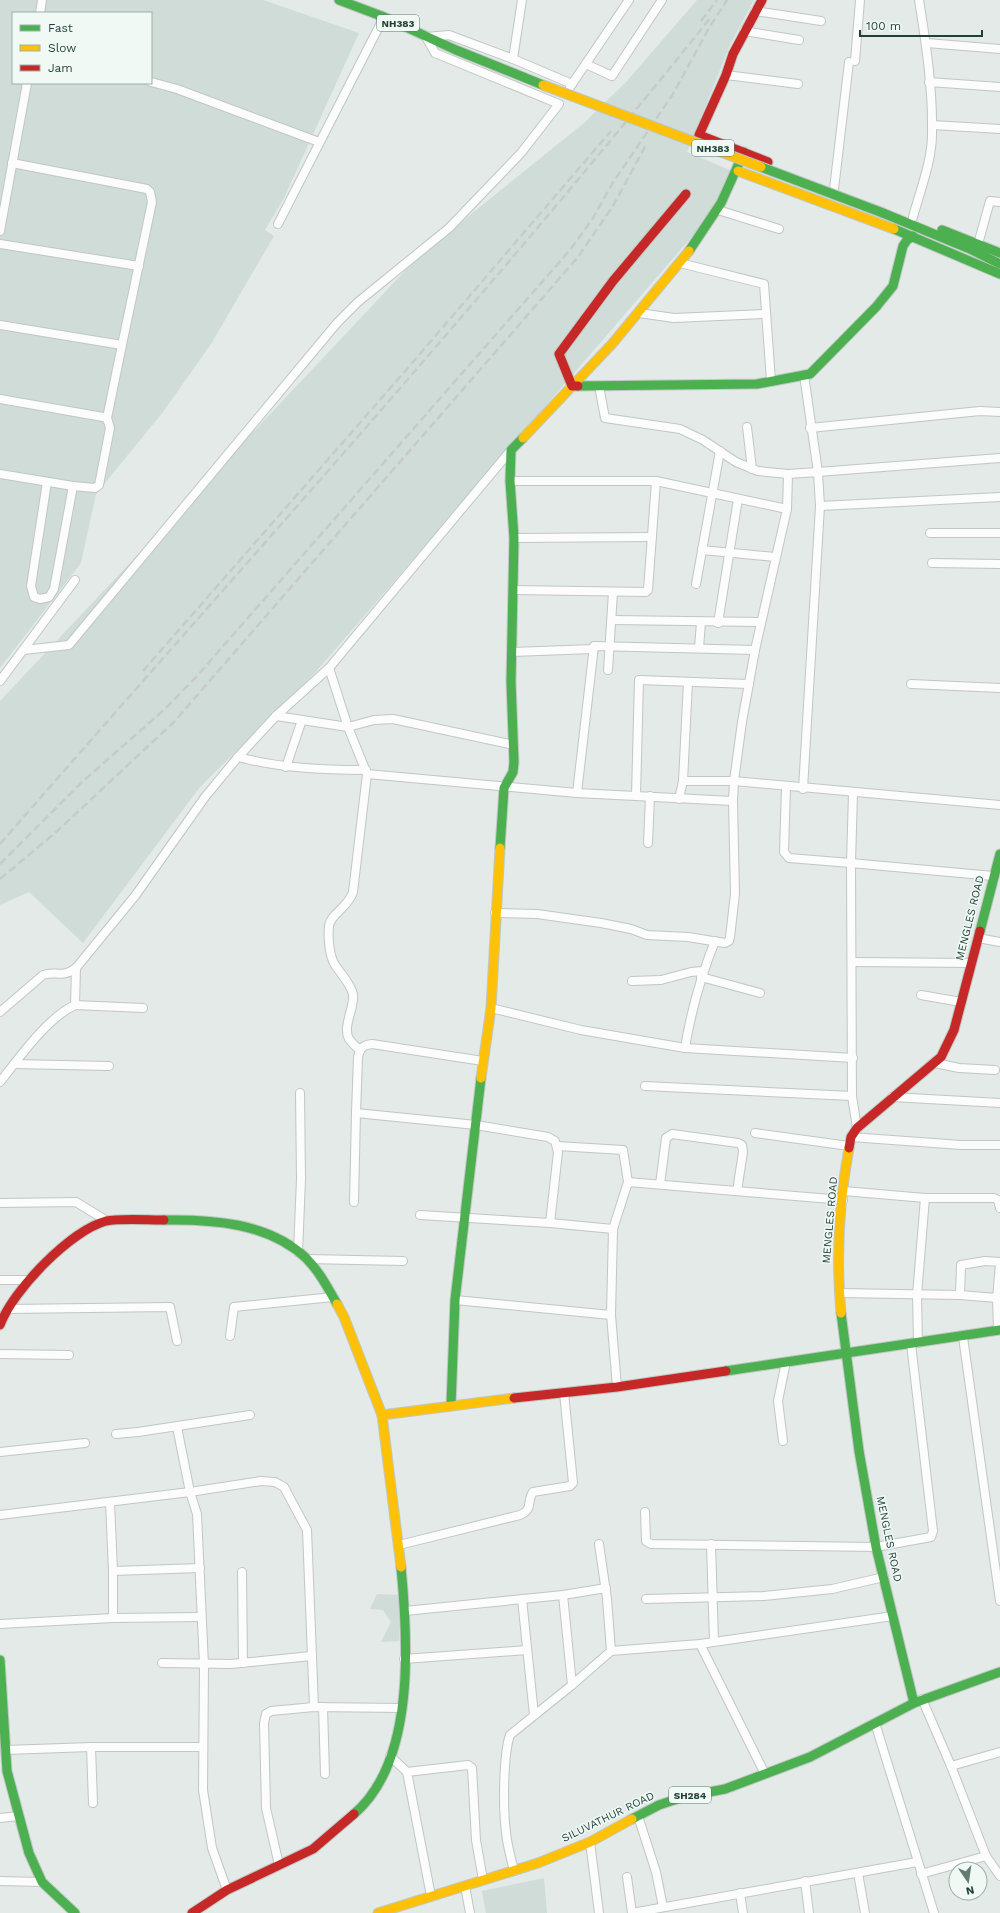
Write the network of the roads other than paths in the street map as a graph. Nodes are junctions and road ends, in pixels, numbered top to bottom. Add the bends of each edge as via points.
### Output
1 (42, 0) edge
2 (339, 0) edge
3 (522, 0) edge
4 (629, 0) edge
5 (662, 0) edge
6 (762, 0) edge
7 (860, 0) edge
8 (919, 0) edge
9 (755, 11) junction
10 (40, 12) edge
11 (384, 17) junction
12 (821, 20) dead end
13 (744, 31) junction
14 (426, 37) junction
15 (799, 40) dead end
16 (927, 43) junction
17 (1000, 49) edge
18 (513, 59) junction
19 (586, 64) junction
20 (726, 75) junction
21 (152, 82) edge
22 (929, 82) junction
23 (27, 84) edge
24 (572, 84) junction
25 (798, 84) dead end
26 (1000, 88) edge
27 (559, 104) junction
28 (932, 125) junction
29 (1000, 129) edge
30 (320, 142) junction
31 (744, 152) junction
32 (12, 163) junction
33 (738, 171) junction
34 (834, 189) junction
35 (686, 194) dead end
36 (870, 202) junction
37 (1000, 202) edge
38 (718, 210) junction
39 (913, 217) junction
40 (863, 218) junction
41 (278, 224) dead end
42 (779, 229) dead end
43 (0, 231) edge
44 (913, 236) junction
45 (0, 244) edge
46 (978, 244) junction
47 (1000, 253) edge
48 (680, 262) junction
49 (1000, 264) edge
50 (139, 266) junction
51 (1000, 274) edge
52 (640, 313) junction
53 (766, 314) junction
54 (0, 325) edge
55 (122, 345) junction
56 (804, 375) junction
57 (771, 381) junction
58 (572, 386) junction
59 (600, 386) junction
60 (0, 399) edge
61 (1000, 412) edge
62 (107, 418) junction
63 (747, 427) dead end
64 (810, 428) junction
65 (511, 450) junction
66 (720, 452) junction
67 (1000, 458) edge
68 (752, 468) junction
69 (818, 472) junction
70 (0, 474) edge
71 (788, 474) junction
72 (510, 481) junction
73 (656, 481) junction
74 (47, 482) junction
75 (73, 486) junction
76 (712, 494) junction
77 (1000, 496) edge
78 (738, 499) junction
79 (820, 506) junction
80 (787, 508) junction
81 (930, 533) dead end
82 (1000, 533) edge
83 (652, 537) junction
84 (514, 538) junction
85 (702, 550) junction
86 (728, 553) junction
87 (775, 557) junction
88 (932, 563) dead end
89 (1000, 564) edge
90 (75, 580) dead end
91 (696, 584) dead end
92 (514, 590) junction
93 (613, 592) junction
94 (612, 620) junction
95 (701, 622) junction
96 (760, 622) junction
97 (718, 623) junction
98 (611, 647) junction
99 (699, 648) junction
100 (593, 649) junction
101 (24, 650) junction
102 (755, 650) junction
103 (512, 652) junction
104 (329, 668) junction
105 (608, 670) dead end
106 (0, 681) edge
107 (688, 682) junction
108 (749, 684) junction
109 (911, 684) dead end
110 (1000, 688) edge
111 (276, 716) junction
112 (302, 720) junction
113 (348, 727) junction
114 (514, 745) junction
115 (238, 757) junction
116 (286, 767) junction
117 (366, 772) junction
118 (683, 781) junction
119 (734, 782) junction
120 (786, 787) junction
121 (504, 788) junction
122 (804, 789) junction
123 (577, 793) junction
124 (853, 793) junction
125 (636, 795) junction
126 (650, 796) junction
127 (679, 799) junction
128 (733, 801) junction
129 (1000, 805) edge
130 (648, 843) dead end
131 (1000, 854) edge
132 (852, 863) junction
133 (993, 876) junction
134 (495, 912) junction
135 (978, 938) junction
136 (715, 941) junction
137 (1000, 942) edge
138 (852, 962) junction
139 (972, 963) junction
140 (76, 968) junction
141 (702, 974) junction
142 (632, 981) dead end
143 (760, 993) dead end
144 (921, 995) dead end
145 (961, 1002) junction
146 (75, 1005) junction
147 (143, 1008) dead end
148 (491, 1008) junction
149 (0, 1012) edge
150 (685, 1048) junction
151 (360, 1050) junction
152 (853, 1058) junction
153 (483, 1061) junction
154 (14, 1064) junction
155 (935, 1064) junction
156 (109, 1066) dead end
157 (995, 1070) dead end
158 (0, 1082) edge
159 (645, 1086) dead end
160 (300, 1093) dead end
161 (852, 1096) junction
162 (892, 1097) junction
163 (1000, 1103) edge
164 (356, 1113) junction
165 (476, 1125) junction
166 (857, 1128) junction
167 (755, 1133) dead end
168 (850, 1141) junction
169 (1000, 1145) edge
170 (557, 1146) junction
171 (628, 1182) junction
172 (660, 1184) junction
173 (737, 1191) junction
174 (844, 1191) junction
175 (925, 1198) junction
176 (843, 1200) junction
177 (354, 1202) dead end
178 (0, 1204) edge
179 (1000, 1208) edge
180 (420, 1215) dead end
181 (464, 1217) junction
182 (107, 1221) junction
183 (550, 1223) junction
184 (613, 1229) junction
185 (298, 1252) junction
186 (307, 1259) junction
187 (403, 1261) dead end
188 (1000, 1263) edge
189 (0, 1280) edge
190 (27, 1280) junction
191 (839, 1293) junction
192 (917, 1295) junction
193 (960, 1295) junction
194 (333, 1297) junction
195 (997, 1298) junction
196 (455, 1300) junction
197 (8, 1309) junction
198 (611, 1315) junction
199 (0, 1325) edge
200 (999, 1330) edge
201 (230, 1336) dead end
202 (963, 1337) junction
203 (177, 1341) dead end
204 (914, 1344) junction
205 (847, 1353) junction
206 (0, 1354) edge
207 (69, 1355) dead end
208 (786, 1362) junction
209 (617, 1387) junction
210 (564, 1393) junction
211 (451, 1406) junction
212 (250, 1415) dead end
213 (382, 1415) junction
214 (177, 1426) junction
215 (116, 1434) dead end
216 (783, 1441) dead end
217 (84, 1443) dead end
218 (0, 1452) edge
219 (190, 1492) junction
220 (110, 1502) junction
221 (645, 1512) dead end
222 (0, 1515) edge
223 (599, 1544) dead end
224 (711, 1544) junction
225 (399, 1545) junction
226 (876, 1547) junction
227 (200, 1568) junction
228 (113, 1571) junction
229 (242, 1572) dead end
230 (884, 1577) junction
231 (606, 1588) junction
232 (563, 1595) junction
233 (712, 1597) junction
234 (522, 1599) junction
235 (646, 1599) dead end
236 (1000, 1601) edge
237 (405, 1611) junction
238 (893, 1616) junction
239 (200, 1617) junction
240 (113, 1618) junction
241 (0, 1624) edge
242 (714, 1641) junction
243 (700, 1644) junction
244 (527, 1650) junction
245 (610, 1651) junction
246 (311, 1656) junction
247 (404, 1659) junction
248 (0, 1660) edge
249 (162, 1663) dead end
250 (243, 1663) junction
251 (204, 1665) junction
252 (1000, 1672) edge
253 (572, 1685) junction
254 (918, 1701) junction
255 (314, 1707) junction
256 (323, 1707) junction
257 (402, 1708) junction
258 (534, 1715) junction
259 (875, 1724) junction
260 (2, 1733) edge
261 (203, 1747) junction
262 (91, 1748) junction
263 (5, 1750) junction
264 (1000, 1752) edge
265 (390, 1756) junction
266 (951, 1766) junction
267 (4, 1771) edge
268 (407, 1772) junction
269 (325, 1774) dead end
270 (765, 1774) junction
271 (93, 1803) dead end
272 (19, 1816) junction
273 (638, 1816) junction
274 (0, 1818) edge
275 (590, 1842) junction
276 (986, 1856) junction
277 (917, 1862) junction
278 (279, 1865) junction
279 (514, 1871) junction
280 (858, 1873) junction
281 (921, 1874) junction
282 (1000, 1876) edge
283 (626, 1877) dead end
284 (0, 1880) edge
285 (483, 1880) junction
286 (805, 1881) junction
287 (42, 1882) junction
288 (465, 1886) junction
289 (227, 1890) junction
290 (740, 1892) junction
291 (431, 1896) junction
292 (663, 1907) junction
293 (75, 1913) edge
294 (192, 1913) edge
295 (380, 1913) edge
296 (470, 1913) edge
297 (599, 1913) edge
298 (632, 1913) edge
299 (743, 1913) edge
300 (809, 1913) edge
301 (865, 1913) edge
302 (934, 1913) edge

1 - 10 street
2 - 11 main road, NH383
3 - 18 street
4 - 19 street
5 - 19 street via 612,76
6 - 9 main road
7 - 34 street
8 - 16 street
9 - 12 street
9 - 13 main road
11 - 14 main road, NH383
11 - 30 street
13 - 15 street
13 - 20 main road
14 - 18 street via 449,35
14 - 27 street via 435,53
14 - 49 main road, NH383, bridge via 883,213
16 - 17 street
16 - 22 street
18 - 24 street
19 - 24 street
20 - 25 street
20 - 31 main road via 699,135
21 - 30 street via 177,89
22 - 26 street
22 - 28 street
23 - 32 street
24 - 27 street
27 - 101 street via 521,153 449,228 358,302 337,323 69,644
28 - 29 street
28 - 39 street via 930,151
30 - 41 street
31 - 33 main road
31 - 34 main road
32 - 43 street
32 - 50 street via 146,189 150,192 152,202
33 - 38 main road
33 - 40 main road
34 - 36 main road
35 - 58 main road via 613,281 559,354
36 - 39 main road
36 - 40 main road
37 - 46 street via 990,201
38 - 42 street
38 - 48 main road
39 - 46 main road
40 - 44 main road
44 - 51 main road
44 - 56 main road via 903,246 893,286 810,374
45 - 50 street
46 - 47 main road
48 - 52 main road
48 - 53 street via 764,284
50 - 55 street
52 - 53 street via 674,318
52 - 58 main road
53 - 57 street
54 - 55 street
55 - 62 street
56 - 57 main road
56 - 64 street
57 - 59 main road via 758,384
58 - 59 main road
58 - 65 main road
59 - 66 street via 605,418 680,429
60 - 62 street
61 - 64 street via 980,411
62 - 75 street via 110,428 99,485 95,488
63 - 68 street
64 - 69 street
65 - 72 main road
65 - 104 street
66 - 68 street
66 - 76 street
67 - 69 street
68 - 71 street via 767,473
69 - 71 street
69 - 79 street
70 - 74 street
71 - 80 street
72 - 73 street
72 - 84 main road
73 - 76 street
73 - 83 street
74 - 75 street
74 - 75 street via 31,586 34,597 40,598 49,596 54,589
76 - 78 street
76 - 85 street
77 - 79 street
78 - 80 street
78 - 86 street
79 - 122 street
80 - 87 street
81 - 82 street
83 - 84 street
83 - 93 street via 648,590
84 - 92 main road
85 - 86 street
85 - 91 street
86 - 87 street
86 - 97 street
87 - 96 street
88 - 89 street
90 - 101 street
92 - 93 street
92 - 103 main road
93 - 94 street
94 - 95 street
94 - 98 street
95 - 97 street
95 - 99 street
96 - 97 street
96 - 102 street
98 - 99 street
98 - 100 street via 594,646
98 - 105 street
99 - 102 street
100 - 103 street
100 - 123 street
101 - 106 street
102 - 108 street
103 - 114 main road
104 - 111 street
104 - 113 street
107 - 108 street
107 - 118 street
107 - 125 street via 639,680
108 - 119 street
109 - 110 street
111 - 112 street
111 - 115 street
112 - 113 street
112 - 116 street
113 - 114 street via 374,720 392,719
113 - 117 street
114 - 121 main road via 513,772
115 - 116 street
115 - 140 street via 205,797 135,896
116 - 117 street
117 - 121 street
117 - 151 street via 353,892 347,905 331,918 329,926 334,963 353,994 349,1038
118 - 119 street
118 - 127 street
119 - 120 street
119 - 128 street
120 - 122 street
120 - 132 street via 783,844 786,856
121 - 123 street
121 - 134 main road
122 - 124 street
123 - 125 street
124 - 129 street
124 - 132 street
125 - 126 street
126 - 127 street
126 - 130 street
127 - 128 street
128 - 136 street via 735,894 730,937 725,943
131 - 133 main road, MENGLES ROAD
132 - 133 street
132 - 138 street
133 - 135 main road, MENGLES ROAD
134 - 136 street via 544,915 625,927 647,936 688,937
134 - 148 main road
135 - 137 street
135 - 139 main road, MENGLES ROAD
136 - 141 street
138 - 139 street
138 - 152 street
139 - 145 main road, MENGLES ROAD
140 - 146 street
140 - 149 street via 64,975 43,975
141 - 142 street via 691,972 661,980
141 - 143 street
141 - 150 street via 690,1016
144 - 145 street
145 - 155 main road, MENGLES ROAD via 949,1043
146 - 147 street
146 - 154 street via 49,1024
148 - 150 street via 581,1030
148 - 153 main road
150 - 152 street
151 - 153 street via 365,1045 372,1044
151 - 164 street
152 - 161 street
153 - 165 main road
154 - 156 street
154 - 158 street
155 - 157 street
155 - 162 main road, MENGLES ROAD
159 - 161 street
160 - 185 street via 301,1179
161 - 166 street
162 - 163 street
162 - 166 main road, MENGLES ROAD
164 - 165 street
164 - 177 street
165 - 170 street via 548,1137 555,1141
165 - 181 main road
166 - 168 main road, MENGLES ROAD
167 - 168 street
168 - 169 street via 961,1146
168 - 174 main road, MENGLES ROAD
170 - 171 street via 623,1150
170 - 183 street
171 - 172 street
171 - 184 street
172 - 173 street
172 - 173 street via 666,1138 672,1134 738,1143 742,1146
173 - 176 street
174 - 175 street
174 - 176 main road, MENGLES ROAD
175 - 179 street via 994,1198 998,1200
175 - 192 street
176 - 191 main road, MENGLES ROAD via 838,1242
178 - 182 street via 76,1202
180 - 181 street
181 - 183 street
181 - 196 main road
182 - 185 main road via 197,1219 264,1232 291,1245
182 - 190 main road via 82,1231
183 - 184 street
184 - 198 street
185 - 186 main road
186 - 187 street
186 - 194 main road
188 - 193 street via 985,1261 961,1264
188 - 195 street
189 - 190 street
190 - 197 main road
191 - 192 street
191 - 205 main road, MENGLES ROAD
192 - 193 street
192 - 204 street
193 - 195 street
194 - 201 street via 234,1307
194 - 213 main road via 344,1317
195 - 200 street
196 - 198 street
196 - 211 main road
197 - 199 main road
197 - 203 street via 170,1307
198 - 209 street
200 - 202 main road
202 - 204 main road
202 - 236 street
204 - 205 main road
204 - 226 street via 934,1531 932,1537
205 - 208 main road
205 - 226 main road, MENGLES ROAD
206 - 207 street
208 - 209 main road
208 - 216 street via 778,1401
209 - 210 main road
210 - 211 main road
210 - 225 street via 573,1484 533,1492 530,1508 520,1515
211 - 213 main road
212 - 214 street
213 - 225 main road
214 - 215 street
214 - 219 street
217 - 218 street
219 - 220 street
219 - 227 street via 197,1514
219 - 246 street via 261,1481 275,1482 284,1487 307,1530
220 - 222 street
220 - 228 street
221 - 224 street via 645,1536 648,1543
223 - 231 street
224 - 226 street
224 - 233 street
225 - 237 main road
226 - 230 main road, MENGLES ROAD
227 - 228 street
227 - 239 street
228 - 240 street
229 - 250 street
230 - 233 street via 832,1589 764,1596
230 - 238 main road, MENGLES ROAD
231 - 232 street
231 - 245 street
232 - 234 street
232 - 253 street
233 - 235 street
233 - 242 street
234 - 237 street
234 - 244 street
237 - 247 main road
238 - 242 street
238 - 254 main road, MENGLES ROAD
239 - 240 street
239 - 251 street
240 - 241 street
242 - 243 street
243 - 245 street
243 - 270 street
244 - 247 street
244 - 258 street
245 - 253 street
246 - 250 street
246 - 255 street
247 - 257 main road
248 - 260 main road
249 - 251 street
250 - 251 street
251 - 261 street
252 - 254 main road, SILUVATHUR ROAD / SH284
253 - 258 street
254 - 259 main road, SILUVATHUR ROAD / SH284
254 - 266 street
255 - 256 street
255 - 278 street via 271,1711 266,1714 264,1723 266,1808
256 - 257 street
256 - 269 street
257 - 265 main road via 399,1732
258 - 279 street via 510,1735 505,1763 505,1825
259 - 270 main road, SILUVATHUR ROAD / SH284 via 810,1757
259 - 277 street
260 - 263 main road
261 - 262 street
261 - 289 street via 203,1790 212,1848
262 - 263 street
262 - 271 street
263 - 267 main road
264 - 266 street
265 - 268 street
265 - 278 main road via 377,1786 360,1809 313,1849
266 - 276 street
267 - 272 main road
268 - 285 street via 468,1766 472,1768 476,1840
268 - 291 street
270 - 273 main road, SILUVATHUR ROAD / SH284 via 725,1789 658,1805
272 - 274 street
272 - 287 main road via 29,1853
273 - 275 main road, SILUVATHUR ROAD / SH284
273 - 292 street via 656,1872
275 - 279 main road, SILUVATHUR ROAD / SH284
275 - 297 street
276 - 281 street
276 - 282 street
277 - 280 street
277 - 281 street
278 - 289 main road
279 - 285 main road, SILUVATHUR ROAD / SH284
280 - 286 street
280 - 301 street
281 - 302 street
283 - 298 street
284 - 287 street
285 - 288 main road, SILUVATHUR ROAD / SH284
286 - 290 street
286 - 300 street
287 - 293 main road
288 - 291 main road, SILUVATHUR ROAD / SH284
288 - 296 street
289 - 294 main road
290 - 292 street
290 - 299 street
291 - 295 main road, SILUVATHUR ROAD / SH284
292 - 298 street

